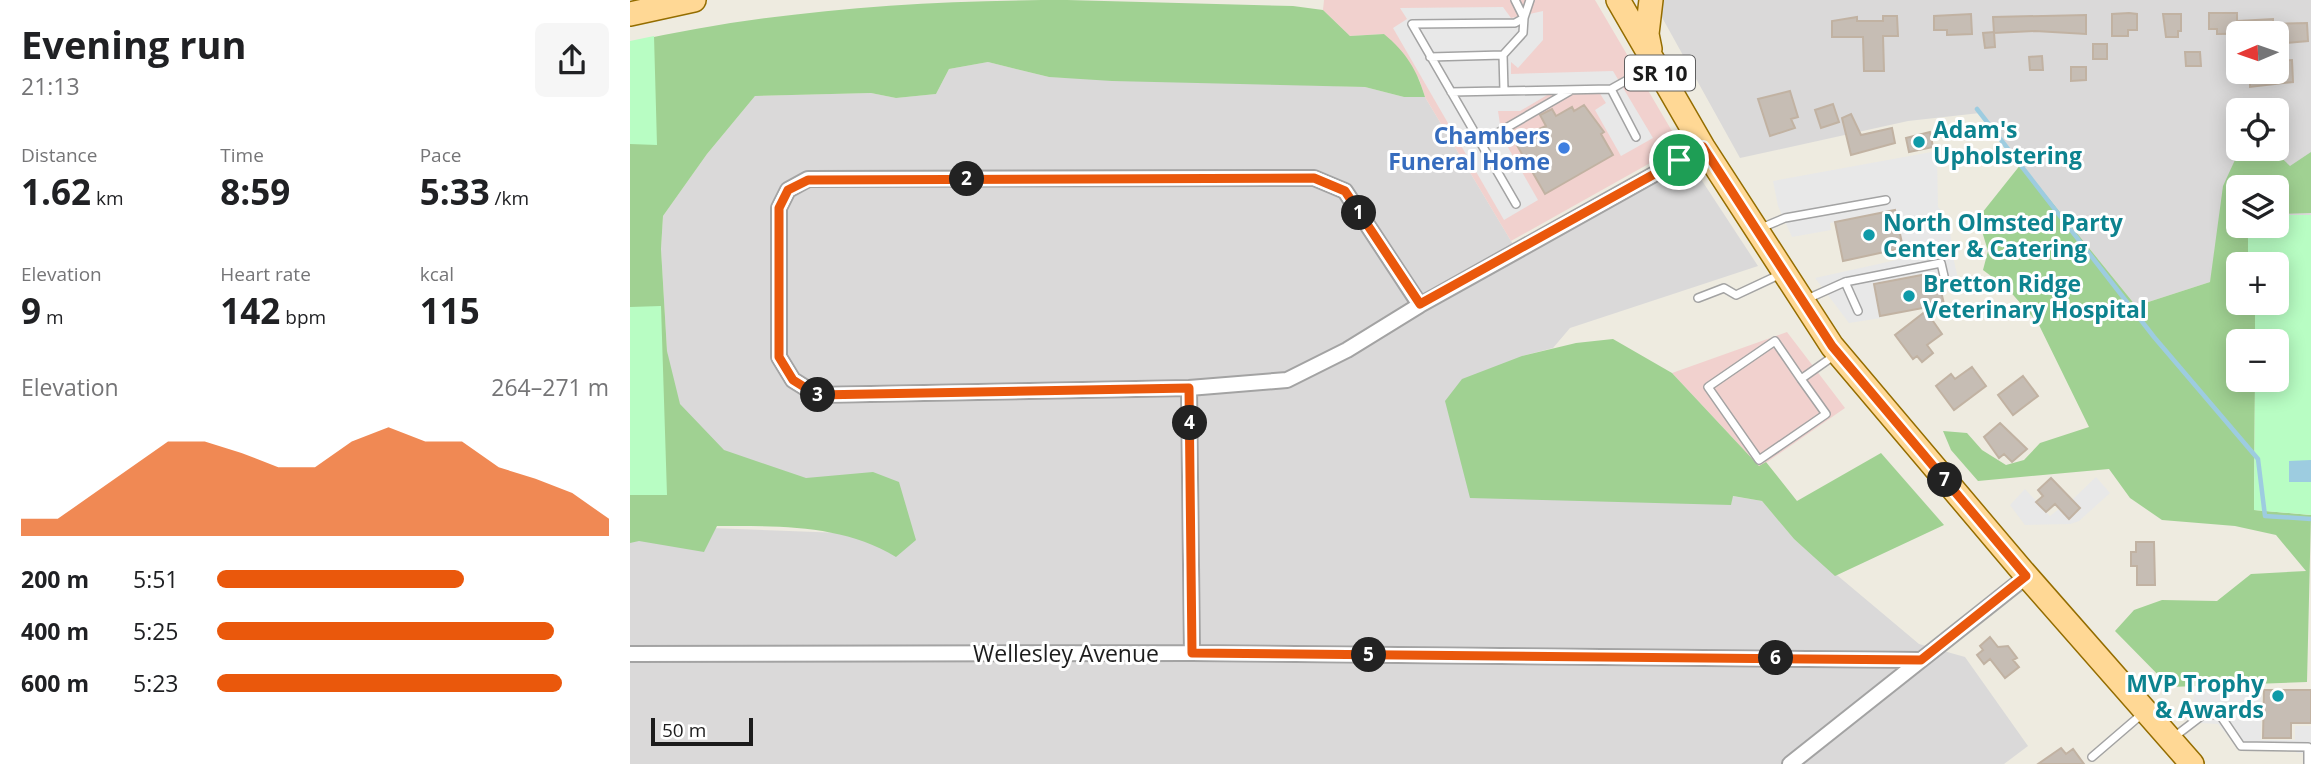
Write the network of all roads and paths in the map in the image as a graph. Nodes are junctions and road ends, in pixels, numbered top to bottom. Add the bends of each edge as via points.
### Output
1 (694, 0) edge
2 (1515, 0) edge
3 (1530, 0) edge
4 (1618, 0) edge
5 (1651, 0) edge
6 (630, 14) edge
7 (1524, 18) junction
8 (1503, 55) junction
9 (1430, 57) junction
10 (1653, 62) junction
11 (1611, 89) junction
12 (1572, 90) junction
13 (1451, 92) junction
14 (1504, 92) junction
15 (1636, 137) dead end
16 (1480, 144) junction
17 (1703, 147) junction
18 (1886, 200) dead end
19 (1516, 204) dead end
20 (1757, 230) junction
21 (1785, 272) junction
22 (1944, 276) dead end
23 (1845, 282) junction
24 (1698, 298) dead end
25 (1803, 300) junction
26 (1420, 304) junction
27 (1858, 311) dead end
28 (1838, 353) junction
29 (1801, 379) junction
30 (1189, 388) junction
31 (2026, 576) junction
32 (1192, 653) junction
33 (630, 654) edge
34 (1921, 660) junction
35 (2145, 711) junction
36 (2170, 739) junction
37 (2310, 747) edge
38 (2092, 757) dead end
39 (1790, 764) edge
40 (2192, 764) edge
41 (2308, 764) edge

1 - 6 main road
2 - 7 lane
3 - 7 lane
4 - 10 main road, SR 10
5 - 10 main road via 1647,34
7 - 8 lane via 1523,33
7 - 9 lane via 1515,23 1412,24
8 - 9 lane
8 - 14 lane
9 - 13 lane
10 - 11 lane
10 - 17 main road, SR 10
11 - 12 lane
11 - 15 lane
12 - 14 lane
12 - 16 lane
13 - 14 lane
13 - 16 lane
16 - 19 lane
17 - 20 main road, SR 10
17 - 26 street
18 - 20 lane via 1785,218
20 - 21 main road, SR 10
21 - 24 lane via 1736,295 1724,288
21 - 25 main road, SR 10
22 - 23 lane via 1941,263
23 - 25 lane
23 - 27 lane
25 - 28 main road, SR 10
26 - 30 street via 1347,350 1287,380
26 - 30 street via 1345,191 1314,178 808,180 788,190 779,208 779,357 793,380 817,395
28 - 29 lane
28 - 31 main road, SR 10
29 - 29 lane via 1775,341 1708,387 1759,460 1826,414
30 - 32 street
31 - 34 street
31 - 35 main road, SR 10
32 - 33 street, Wellesley Avenue
32 - 34 street, Wellesley Avenue
34 - 39 street
35 - 36 main road, SR 10
35 - 38 lane
36 - 37 lane via 2204,714 2220,715 2241,746
36 - 40 main road, SR 10
37 - 41 lane

